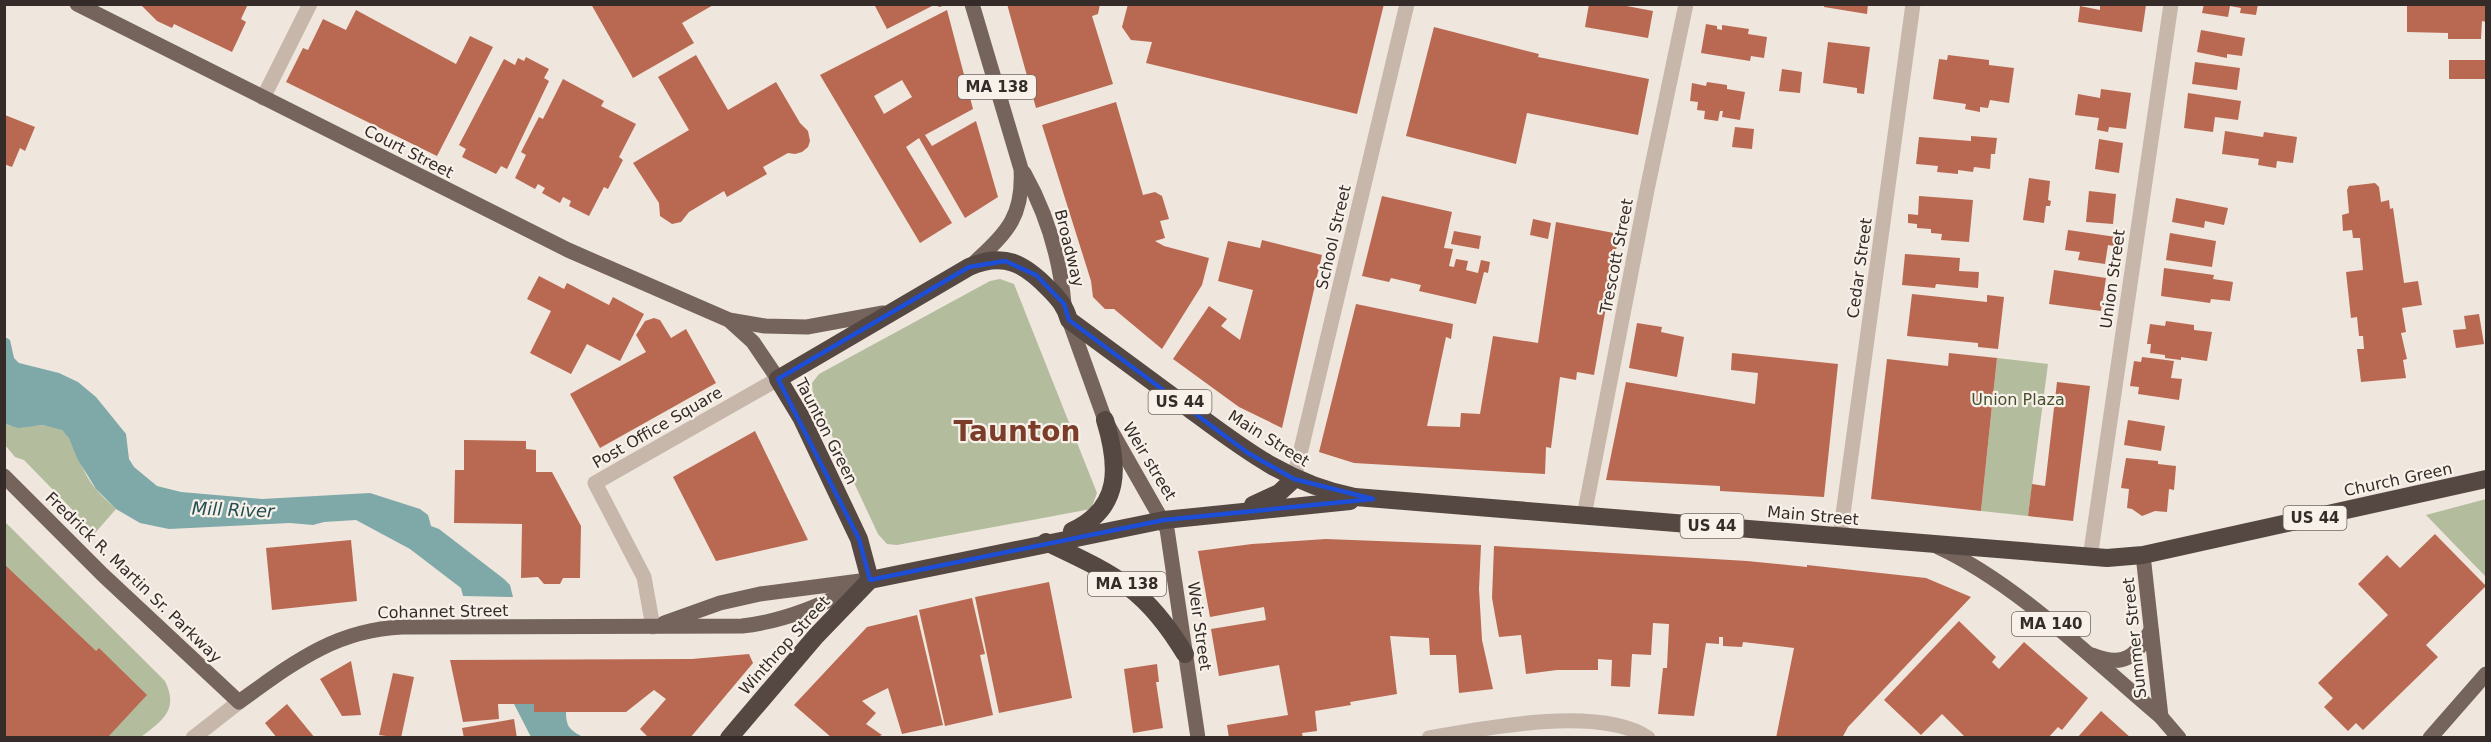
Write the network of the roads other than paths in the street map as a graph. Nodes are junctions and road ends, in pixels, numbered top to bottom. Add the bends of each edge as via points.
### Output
1 (77, 4) edge
2 (310, 4) edge
3 (972, 4) edge
4 (1407, 4) edge
5 (1686, 4) edge
6 (1913, 4) edge
7 (2171, 4) edge
8 (263, 98) junction
9 (1022, 169) junction
10 (969, 267) junction
11 (901, 309) junction
12 (1067, 312) junction
13 (729, 320) junction
14 (778, 379) junction
15 (1105, 420) junction
16 (4, 476) edge
17 (1294, 479) junction
18 (2487, 479) edge
19 (1373, 499) junction
20 (1221, 513) junction
21 (1584, 516) junction
22 (1164, 520) junction
23 (1840, 536) junction
24 (1046, 542) junction
25 (1932, 544) junction
26 (2143, 555) junction
27 (2090, 558) junction
28 (870, 580) junction
29 (653, 627) junction
30 (2151, 630) junction
31 (2084, 652) junction
32 (1185, 654) junction
33 (2487, 674) edge
34 (239, 702) junction
35 (2161, 717) junction
36 (193, 738) edge
37 (729, 738) edge
38 (1198, 738) edge
39 (1429, 738) edge
40 (1648, 738) edge
41 (2180, 738) edge
42 (2430, 738) edge

1 - 8 main road, Court Street
2 - 8 street
3 - 9 main road, Broadway / MA 138
4 - 17 street, School Street
5 - 21 street, Trescott Street
6 - 23 street, Cedar Street
7 - 27 street, Union Street
8 - 13 main road, Court Street via 568,250
9 - 10 main road, Broadway / MA 138 via 1022,192 1014,220
9 - 12 main road, Broadway / MA 138 via 1045,216
10 - 11 highway, Taunton Green / US 44
10 - 12 highway, Taunton Green / US 44 via 996,260 1022,266 1036,275
11 - 13 main road, Court Street via 807,327
11 - 14 highway, Taunton Green / US 44
12 - 15 main road, Taunton Green / MA 138
12 - 17 highway, Main Street / US 44 via 1248,453
13 - 14 main road, Court Street via 753,342
14 - 28 highway, Taunton Green via 801,417 860,539
14 - 29 street, Post Office Square via 595,483 644,577
15 - 22 main road, Weir street / MA 138
15 - 24 highway via 1113,463 1112,488 1106,506 1090,522
16 - 34 main road, Fredrick R. Martin Sr. Parkway via 94,567
17 - 19 highway, Main Street / US 44 via 1338,494
17 - 20 highway via 1268,499
18 - 26 highway, Church Green / US 44
19 - 20 highway, Main Street / US 44
19 - 21 highway, Main Street / US 44
20 - 22 highway, Main Street / US 44
21 - 23 highway, Main Street / US 44
22 - 24 highway, US 44
22 - 32 main road, Weir Street / MA 138 via 1170,538
23 - 25 highway, Main Street / US 44
24 - 28 highway, US 44
24 - 32 highway, MA 138 via 1129,586 1160,617
25 - 27 highway, Main Street / US 44
25 - 31 main road, Summer Street / MA 140 via 2001,584
26 - 27 highway, Main Street / US 44
26 - 30 main road, Summer Street
28 - 29 main road, Cohannet Street via 760,594 704,608
28 - 29 main road, Cohannet Street via 812,609 773,621 734,626
28 - 37 highway, Winthrop Street via 816,636
29 - 34 main road, Cohannet Street via 374,630 318,649
30 - 31 main road via 2127,659 2116,662
30 - 35 main road, Summer Street
31 - 35 main road, Summer Street / MA 140
32 - 38 main road, Weir Street / MA 138
33 - 42 main road
34 - 36 street, Cohannet Street
35 - 41 main road, Summer Street / MA 140
39 - 40 street via 1545,721 1614,725

